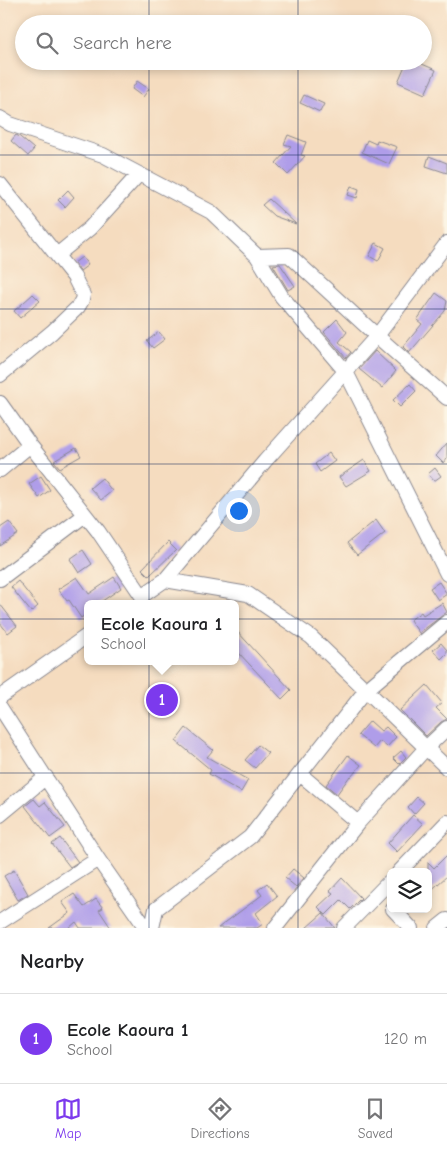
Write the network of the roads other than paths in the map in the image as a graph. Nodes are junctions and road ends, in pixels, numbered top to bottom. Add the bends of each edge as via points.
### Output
1 (0, 118) edge
2 (140, 174) junction
3 (0, 184) edge
4 (447, 243) edge
5 (57, 255) junction
6 (257, 256) junction
7 (377, 336) junction
8 (346, 372) junction
9 (0, 375) edge
10 (447, 398) edge
11 (0, 402) edge
12 (30, 445) junction
13 (0, 470) edge
14 (85, 516) junction
15 (447, 574) edge
16 (0, 579) edge
17 (165, 580) junction
18 (138, 600) edge
19 (447, 622) edge
20 (84, 638) edge
21 (366, 690) junction
22 (0, 697) edge
23 (0, 707) edge
24 (447, 728) edge
25 (426, 748) junction
26 (447, 768) edge
27 (300, 774) junction
28 (46, 777) junction
29 (0, 815) edge
30 (447, 822) edge
31 (358, 823) junction
32 (98, 859) junction
33 (403, 868) edge
34 (387, 884) edge
35 (378, 893) junction
36 (387, 902) edge
37 (397, 913) edge
38 (447, 920) edge
39 (0, 922) edge
40 (146, 928) edge
41 (152, 928) edge
42 (276, 928) edge
43 (344, 928) edge
44 (411, 928) edge
45 (437, 928) edge

1 - 2 street via 103,155
2 - 5 street via 90,228
2 - 6 street via 211,212
3 - 5 street
4 - 7 street
5 - 9 street via 74,277 83,294 82,300 52,332
6 - 7 street via 289,255
6 - 8 street via 282,297
7 - 8 street
7 - 10 street
8 - 15 street
8 - 17 street via 265,461
11 - 12 street
12 - 13 street
12 - 14 street
14 - 16 street
14 - 18 street
17 - 18 street
17 - 21 street via 248,594 311,637
19 - 21 street
20 - 22 street
21 - 25 street
21 - 27 street
23 - 28 street
24 - 25 street
25 - 26 street
25 - 31 street
27 - 31 street
27 - 41 street via 250,837 156,909
28 - 29 street
28 - 32 street
30 - 33 street
31 - 42 street
32 - 39 street
32 - 40 street
34 - 35 street
35 - 36 street
35 - 43 street
37 - 44 street
38 - 45 street

